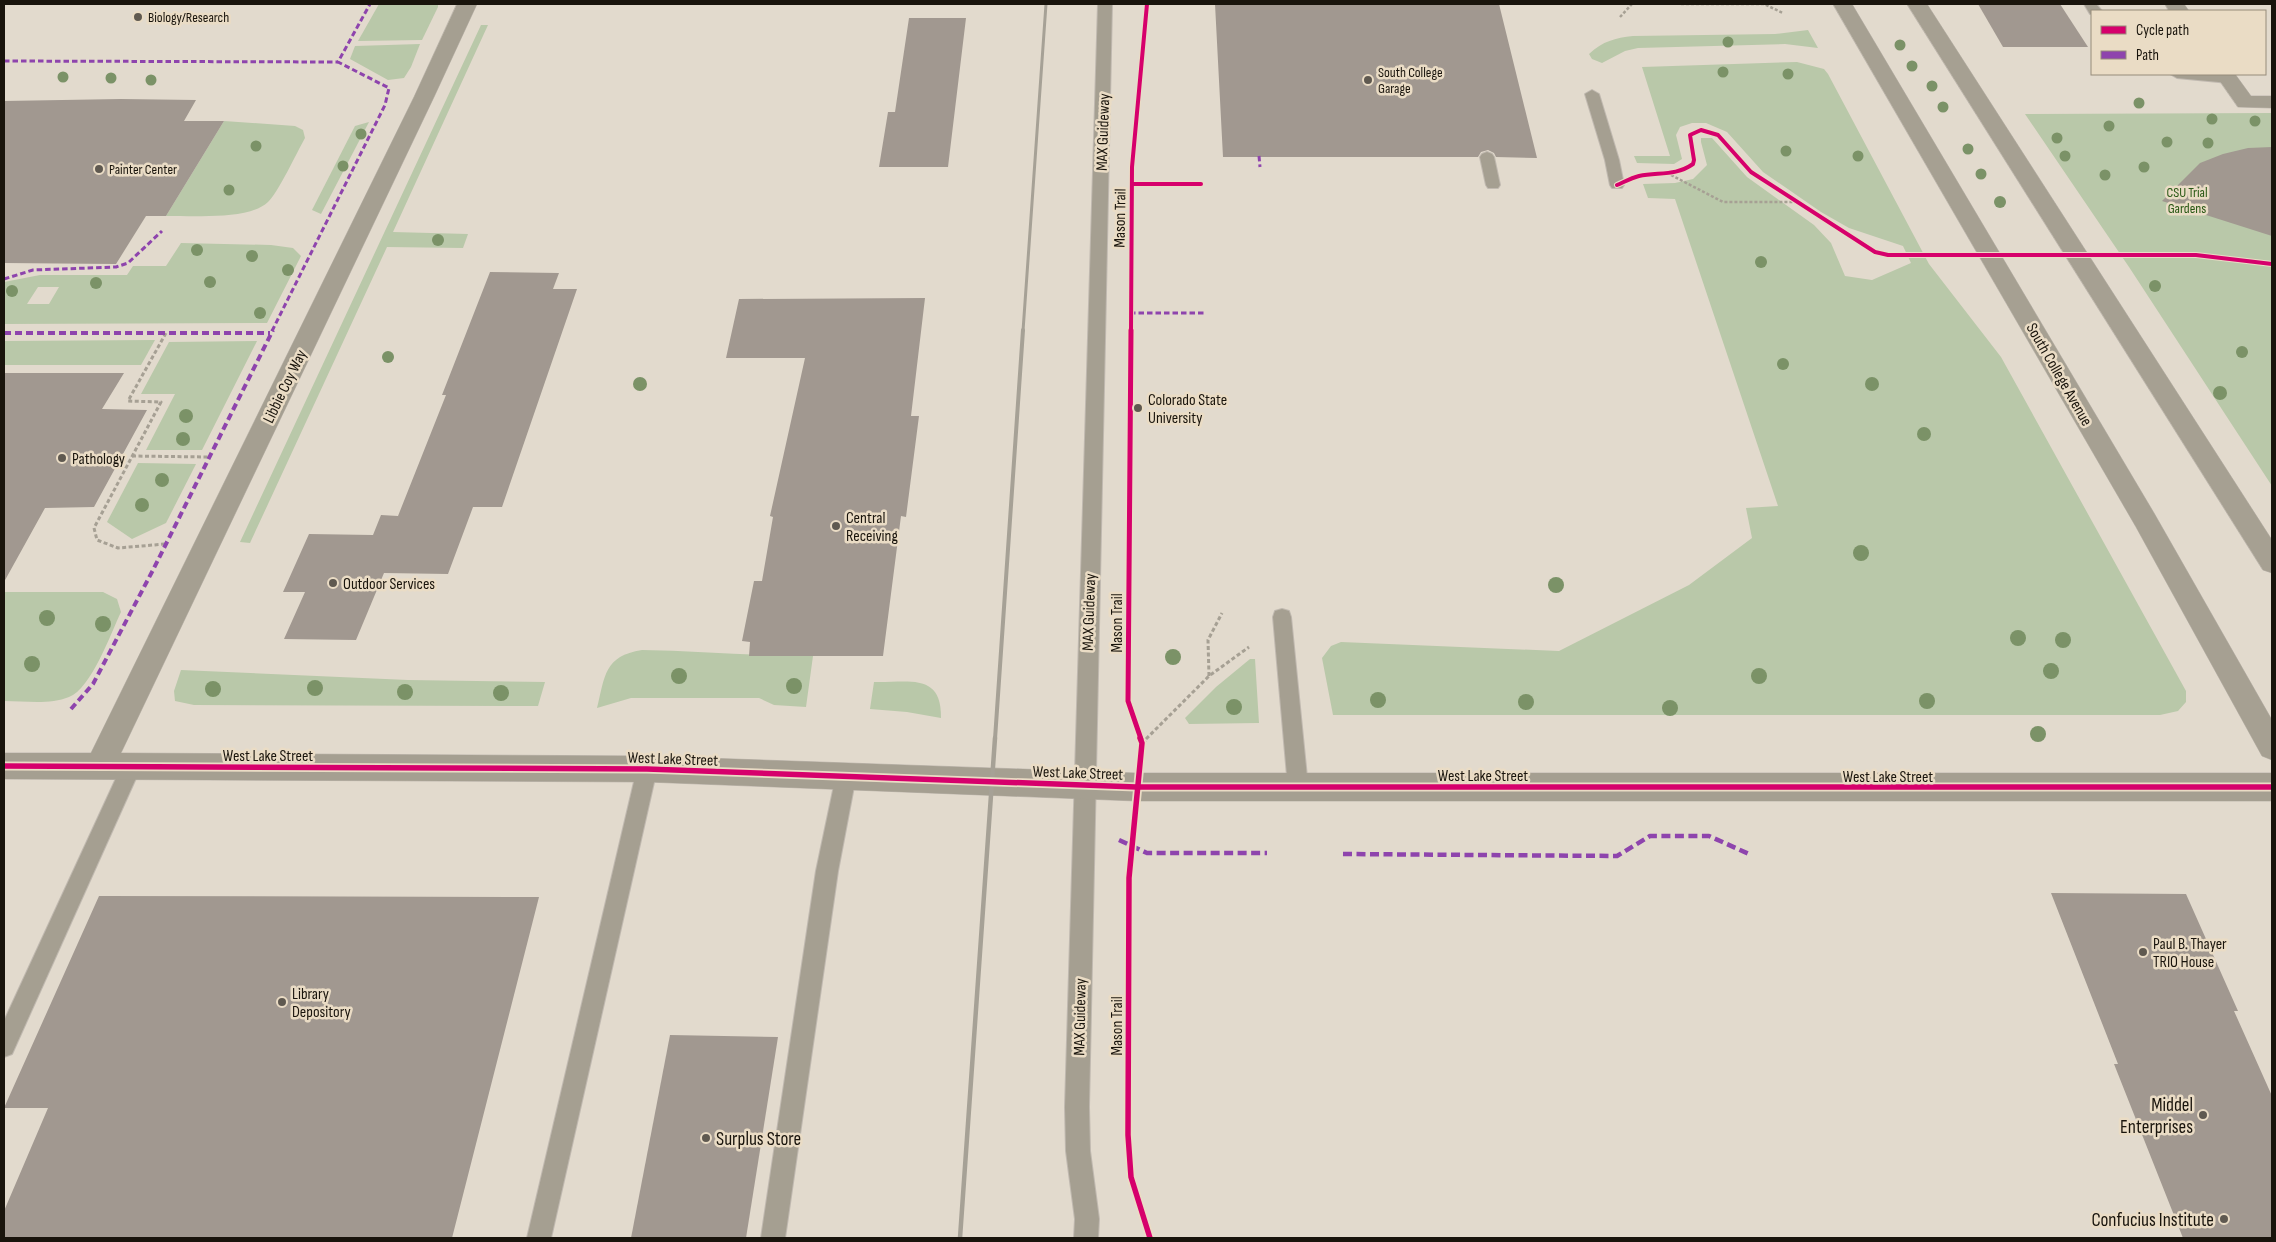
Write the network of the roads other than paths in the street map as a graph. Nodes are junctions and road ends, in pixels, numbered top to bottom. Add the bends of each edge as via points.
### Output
1 (467, 4) edge
2 (1105, 4) edge
3 (1842, 4) edge
4 (1917, 4) edge
5 (2194, 75) edge
6 (2227, 77) edge
7 (1592, 94) dead end
8 (2272, 102) edge
9 (1487, 157) dead end
10 (1493, 185) dead end
11 (1617, 185) road end
12 (2272, 562) edge
13 (1282, 617) dead end
14 (2272, 747) edge
15 (4, 766) edge
16 (99, 767) junction
17 (131, 767) junction
18 (647, 769) junction
19 (846, 776) junction
20 (1084, 784) junction
21 (1298, 787) junction
22 (2272, 787) edge
23 (4, 1046) edge
24 (1090, 1232) edge
25 (538, 1238) edge
26 (773, 1238) edge

1 - 16 street, Libbie Coy Way
2 - 20 lane, MAX Guideway
3 - 14 highway, South College Avenue via 2145,520
4 - 12 highway
5 - 6 lane
6 - 8 street via 2245,102
7 - 11 lane
9 - 10 lane
13 - 21 lane
15 - 16 street, West Lake Street
16 - 17 street, West Lake Street
17 - 18 street, West Lake Street
17 - 23 lane
18 - 19 street, West Lake Street
18 - 25 lane
19 - 20 street, West Lake Street
19 - 26 lane via 827,871
20 - 21 street, West Lake Street
20 - 24 lane, MAX Guideway via 1077,1107 1078,1151
21 - 22 street, West Lake Street

